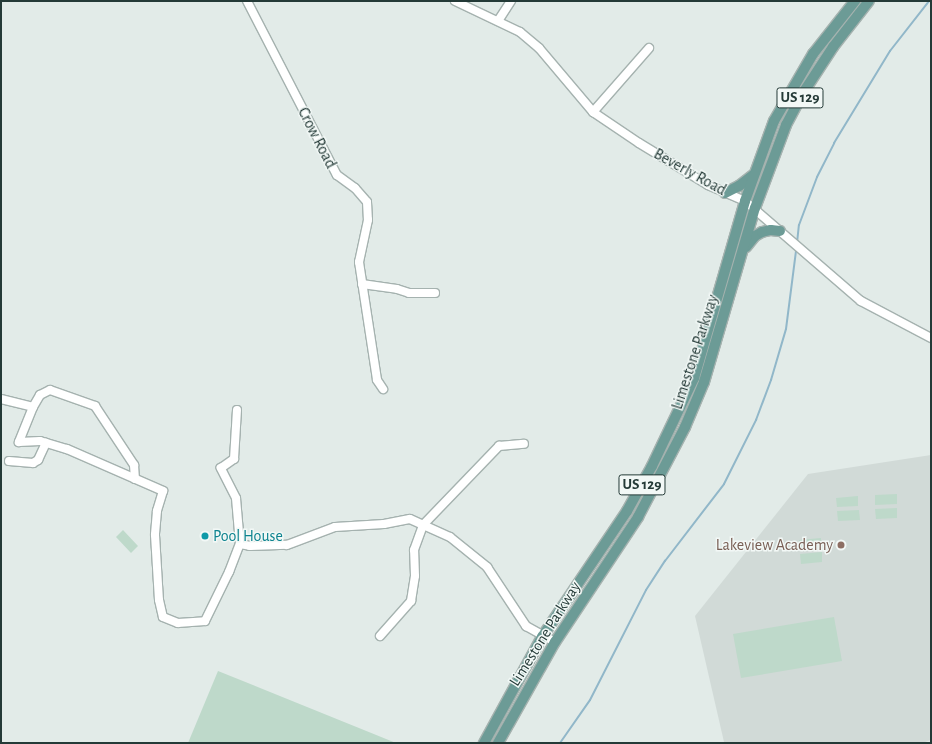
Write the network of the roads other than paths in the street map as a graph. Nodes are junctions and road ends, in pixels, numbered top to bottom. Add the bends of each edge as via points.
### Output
1 (247, 1) edge
2 (455, 1) edge
3 (511, 1) edge
4 (855, 1) edge
5 (869, 1) edge
6 (498, 21) junction
7 (649, 48) dead end
8 (593, 112) junction
9 (755, 174) junction
10 (725, 193) junction
11 (745, 201) junction
12 (755, 208) junction
13 (780, 231) junction
14 (742, 253) junction
15 (362, 284) junction
16 (435, 293) dead end
17 (931, 338) edge
18 (383, 389) dead end
19 (1, 399) edge
20 (34, 407) junction
21 (237, 410) dead end
22 (46, 443) junction
23 (524, 444) dead end
24 (8, 461) dead end
25 (135, 479) junction
26 (423, 525) junction
27 (240, 544) junction
28 (380, 636) dead end
29 (542, 636) junction
30 (555, 642) junction
31 (484, 743) edge
32 (498, 743) edge

1 - 15 street, Crow Road via 337,175 355,188 367,202 368,220 359,262
2 - 6 street, Beverly Road
3 - 6 street
4 - 9 main road, Limestone Parkway / US 129 via 813,54 774,121
5 - 12 main road, Limestone Parkway / US 129 via 833,47 803,93 786,126
6 - 8 street, Beverly Road via 520,32 534,44
7 - 8 street
8 - 10 street, Beverly Road via 639,143
9 - 10 main road
9 - 11 main road, Limestone Parkway / US 129
10 - 11 street, Beverly Road
11 - 12 street, Beverly Road
11 - 29 main road, Limestone Parkway / US 129 via 694,378 674,422 626,511
12 - 13 street, Beverly Road
12 - 14 main road, Limestone Parkway / US 129
13 - 14 main road via 771,230 755,236
13 - 17 street, Beverly Road via 861,301
14 - 30 main road, Limestone Parkway / US 129 via 704,382 685,427 638,517
15 - 16 street via 409,293
15 - 18 street, Crow Road via 378,380
19 - 20 street
20 - 22 street via 19,442
20 - 25 street via 40,394 50,390 95,406 134,465
21 - 27 street via 234,459 221,468 236,498
22 - 24 street via 38,460 33,463
22 - 25 street via 67,449
23 - 26 street via 499,446
25 - 27 street via 163,491 157,511 155,535 159,600 163,617 178,623 205,621
26 - 27 street via 410,519 384,524 335,527 287,545
26 - 28 street via 414,550 411,601
26 - 29 street via 450,536 487,567 526,626
29 - 30 street
29 - 31 main road, Limestone Parkway / US 129
30 - 32 main road, Limestone Parkway / US 129

